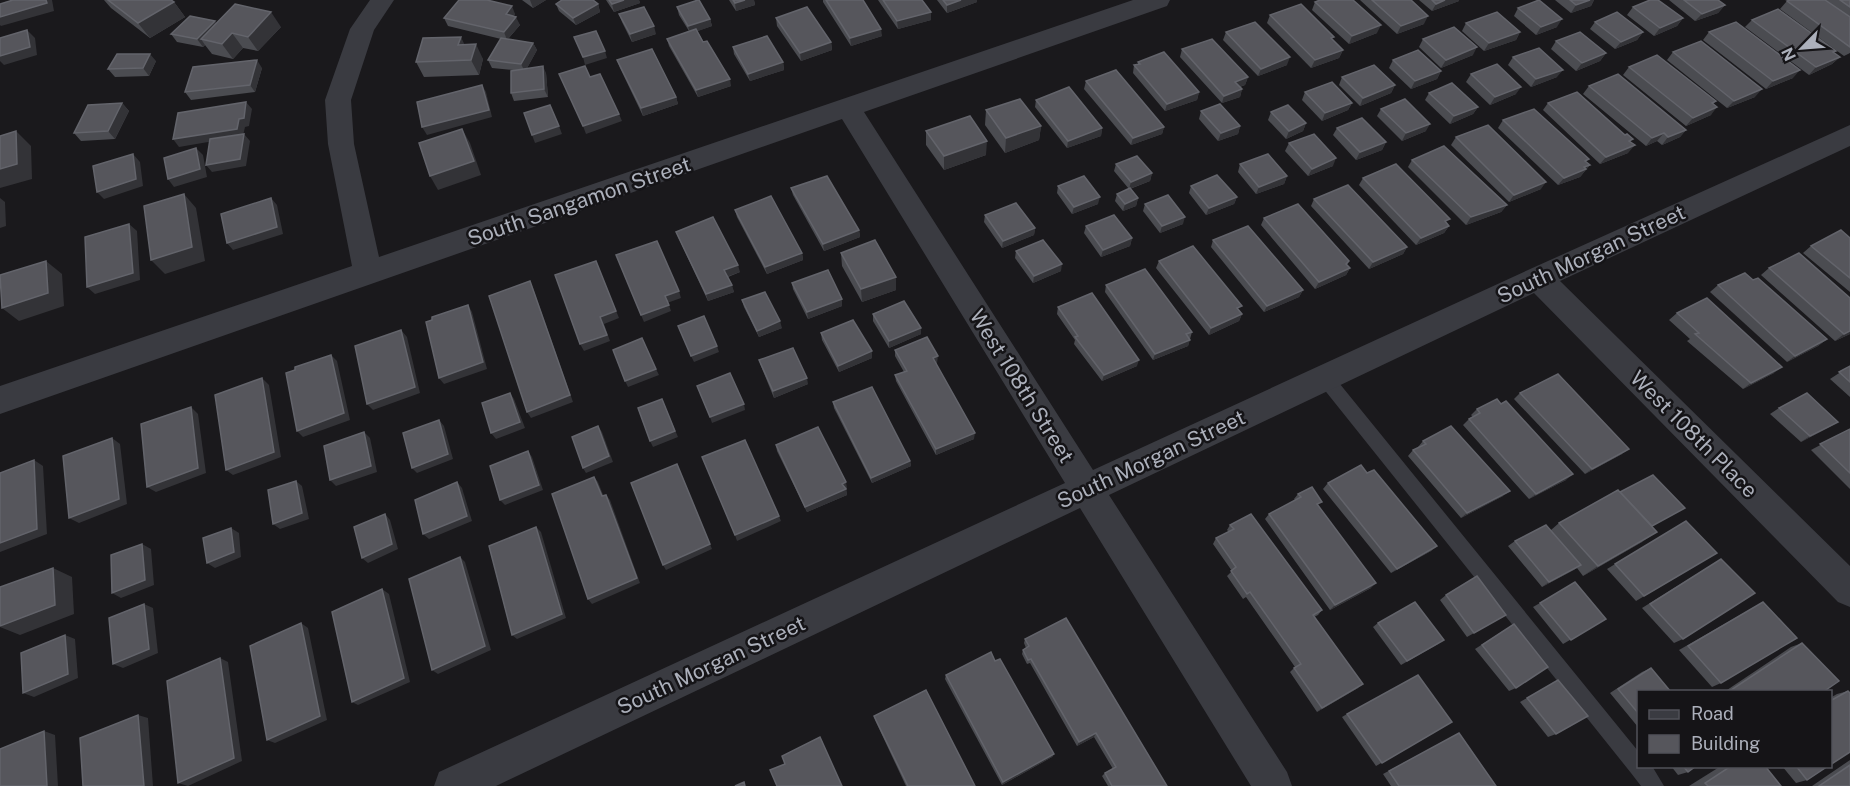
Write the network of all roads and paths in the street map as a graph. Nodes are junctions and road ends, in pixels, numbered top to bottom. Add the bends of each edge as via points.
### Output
1 (380, 0) edge
2 (1158, 0) edge
3 (848, 108) junction
4 (1850, 135) edge
5 (368, 274) junction
6 (1538, 278) junction
7 (1325, 378) junction
8 (0, 400) edge
9 (1087, 489) junction
10 (1850, 590) edge
11 (1637, 764) edge
12 (1640, 768) edge
13 (476, 781) edge
14 (1273, 786) edge
15 (1654, 786) edge

1 - 5 street via 348,62 338,100 341,144
2 - 3 street, South Sangamon Street
3 - 5 street, South Sangamon Street
3 - 9 street, West 108th Street
4 - 6 street, South Morgan Street
5 - 8 street, South Sangamon Street
6 - 7 street, South Morgan Street
6 - 10 street, West 108th Place
7 - 9 street, South Morgan Street
7 - 11 lane
9 - 13 street, South Morgan Street
9 - 14 street, West 108th Street
12 - 15 lane

